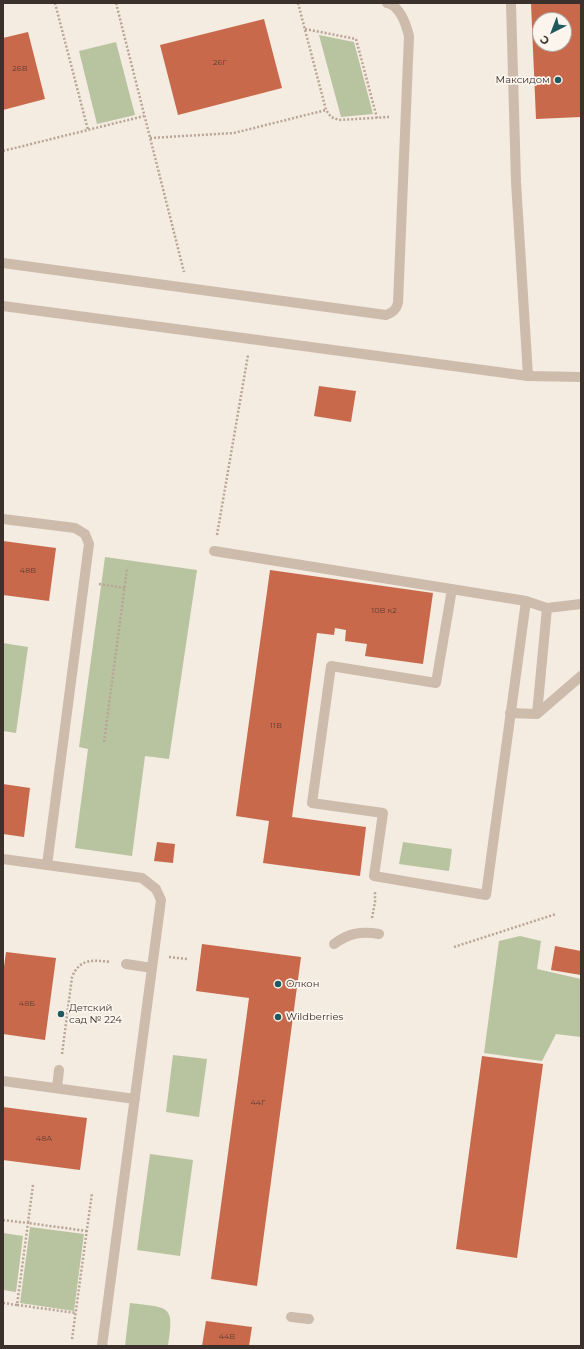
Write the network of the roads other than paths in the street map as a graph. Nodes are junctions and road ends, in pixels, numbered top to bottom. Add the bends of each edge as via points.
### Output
1 (390, 3) edge
2 (511, 3) edge
3 (3, 263) edge
4 (3, 306) edge
5 (528, 376) junction
6 (581, 377) edge
7 (3, 519) edge
8 (214, 551) road end
9 (452, 589) junction
10 (526, 602) junction
11 (581, 604) edge
12 (547, 608) junction
13 (581, 676) edge
14 (510, 713) junction
15 (537, 714) junction
16 (3, 859) edge
17 (47, 865) junction
18 (375, 933) road end
19 (334, 944) dead end
20 (126, 964) road end
21 (152, 968) junction
22 (59, 1070) road end
23 (3, 1081) edge
24 (57, 1088) junction
25 (135, 1099) junction
26 (291, 1317) dead end
27 (309, 1319) dead end
28 (102, 1346) edge

1 - 3 street via 404,20 409,36 398,303 394,311 386,314
2 - 5 street via 516,182
4 - 5 street
5 - 6 street
7 - 17 street via 75,528 84,534 89,544
8 - 9 street
9 - 10 street
9 - 14 street via 436,683 331,666 312,803 383,813 374,876 486,895
10 - 12 street
10 - 14 street
11 - 12 street
12 - 15 street
13 - 15 street
14 - 15 street
16 - 17 street
17 - 21 street via 142,878 150,882 161,900
18 - 19 street via 355,933
20 - 21 street
21 - 25 street
22 - 24 street
23 - 24 street
24 - 25 street
25 - 28 street
26 - 27 street

